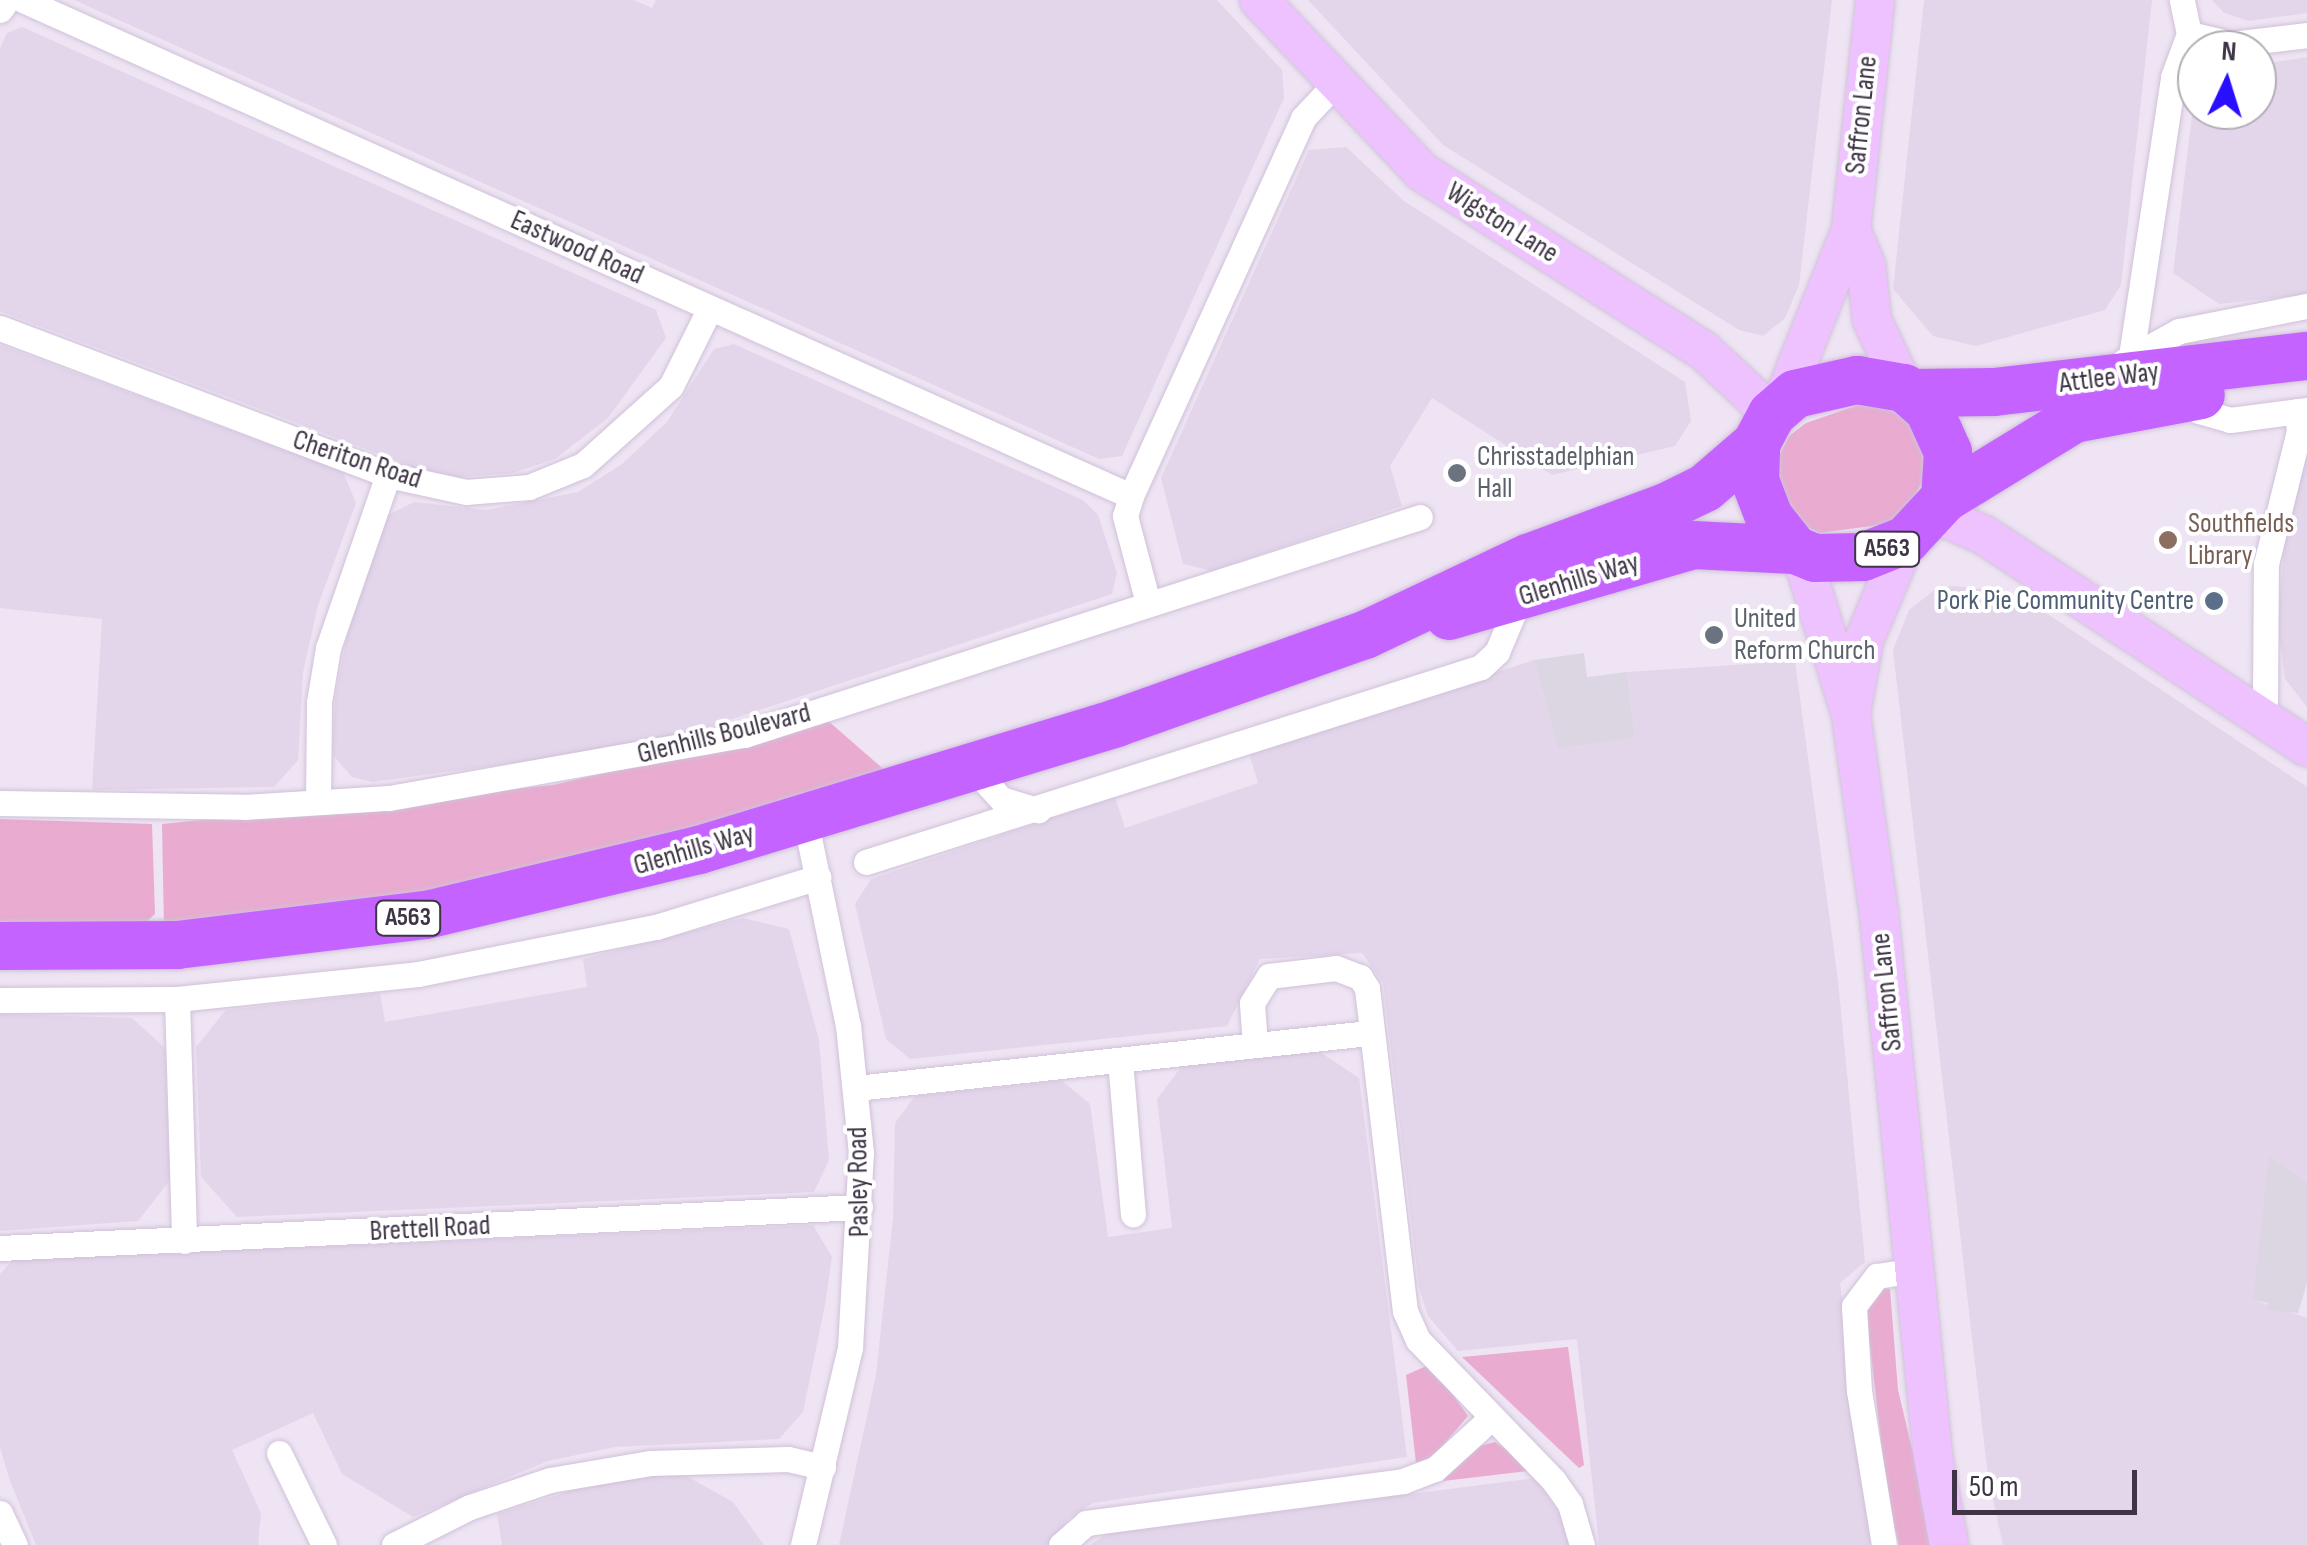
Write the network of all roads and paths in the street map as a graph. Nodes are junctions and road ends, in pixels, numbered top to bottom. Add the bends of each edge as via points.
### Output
1 (7, 0) edge
2 (23, 0) edge
3 (1259, 0) edge
4 (1875, 0) edge
5 (2182, 0) edge
6 (0, 10) edge
7 (2188, 30) edge
8 (2307, 34) edge
9 (2277, 38) edge
10 (2177, 68) edge
11 (1334, 85) junction
12 (1851, 230) junction
13 (2307, 306) edge
14 (710, 308) junction
15 (0, 328) edge
16 (2307, 356) edge
17 (2307, 364) edge
18 (2115, 368) junction
19 (1908, 391) junction
20 (2190, 398) junction
21 (2302, 410) edge
22 (1770, 420) junction
23 (388, 475) junction
24 (1131, 496) junction
25 (1420, 517) dead end
26 (1929, 517) junction
27 (1798, 551) junction
28 (1519, 600) junction
29 (1148, 603) junction
30 (1365, 635) junction
31 (2259, 715) junction
32 (1851, 716) junction
33 (2307, 746) edge
34 (972, 767) junction
35 (318, 802) junction
36 (0, 803) edge
37 (1038, 810) junction
38 (805, 819) junction
39 (866, 862) dead end
40 (819, 877) junction
41 (0, 946) edge
42 (177, 999) junction
43 (0, 1000) edge
44 (1370, 1033) junction
45 (1255, 1045) junction
46 (1120, 1060) junction
47 (856, 1088) junction
48 (860, 1207) junction
49 (1133, 1214) dead end
50 (184, 1241) junction
51 (0, 1248) edge
52 (1915, 1270) junction
53 (1491, 1418) junction
54 (279, 1453) dead end
55 (823, 1467) junction
56 (0, 1512) edge
57 (15, 1545) edge
58 (324, 1545) edge
59 (394, 1545) edge
60 (803, 1545) edge
61 (1061, 1545) edge
62 (1582, 1545) edge
63 (1884, 1545) edge
64 (1948, 1545) edge

1 - 6 street
2 - 14 street, Eastwood Road
3 - 11 main road, Wigston Lane
4 - 12 main road, Saffron Lane
5 - 7 street
8 - 9 street
10 - 18 street
11 - 22 main road, Wigston Lane via 1422,172 1704,351
11 - 24 street via 1304,118
12 - 19 main road, Saffron Lane via 1866,266 1872,320
12 - 22 main road, Saffron Lane
13 - 18 street via 2179,331
14 - 23 street, Cheriton Road via 671,386 583,465 528,487 466,492
14 - 24 street, Eastwood Road
15 - 23 street, Cheriton Road
16 - 18 highway, Attlee Way / A563
17 - 20 highway, Attlee Way / A563
18 - 19 highway, Attlee Way / A563
19 - 22 highway, A563 via 1838,382
19 - 26 highway, A563 via 1944,440
20 - 21 street via 2199,410 2230,420
20 - 26 highway, Attlee Way / A563 via 2074,419
21 - 31 street via 2266,564 2265,700
22 - 27 highway via 1759,497
22 - 30 highway, Glenhills Way / A563 via 1704,488 1528,558
23 - 35 street via 328,648 319,702
24 - 29 street via 1125,516
25 - 29 street, Glenhills Boulevard
26 - 27 highway, A563 via 1863,557
26 - 31 main road via 1984,536
26 - 32 main road, Saffron Lane via 1864,640
27 - 28 highway, Glenhills Way / A563 via 1692,545
27 - 32 main road, Saffron Lane
28 - 30 highway, Glenhills Way / A563
28 - 37 street via 1497,652 1481,667
29 - 35 street, Glenhills Boulevard via 744,735 518,780
30 - 34 highway, Glenhills Way / A563
31 - 33 main road
32 - 52 main road, Saffron Lane
34 - 37 street via 1002,799
34 - 38 highway, Glenhills Way / A563
35 - 36 street, Glenhills Boulevard via 174,808
37 - 39 street
38 - 40 street, Pasley Road
38 - 41 highway, Glenhills Way / A563 via 626,870 426,915 177,945
40 - 42 street via 656,927 481,965
40 - 47 street, Pasley Road
42 - 43 street
42 - 50 street
44 - 45 street
44 - 45 street via 1360,977 1319,970 1261,982 1252,1003
44 - 53 street via 1405,1311 1418,1340
45 - 46 street
46 - 47 street
46 - 49 street
47 - 48 street, Pasley Road
48 - 50 street, Brettell Road
48 - 55 street, Pasley Road via 850,1348
50 - 51 street, Brettell Road
52 - 63 street via 1877,1276 1854,1306 1859,1391
52 - 64 main road, Saffron Lane
53 - 61 street via 1435,1469 1403,1481 1086,1523
53 - 62 street via 1554,1481 1575,1515
54 - 58 street
55 - 59 street via 788,1459 650,1464 566,1477 470,1507
55 - 60 street, Pasley Road
56 - 57 street

